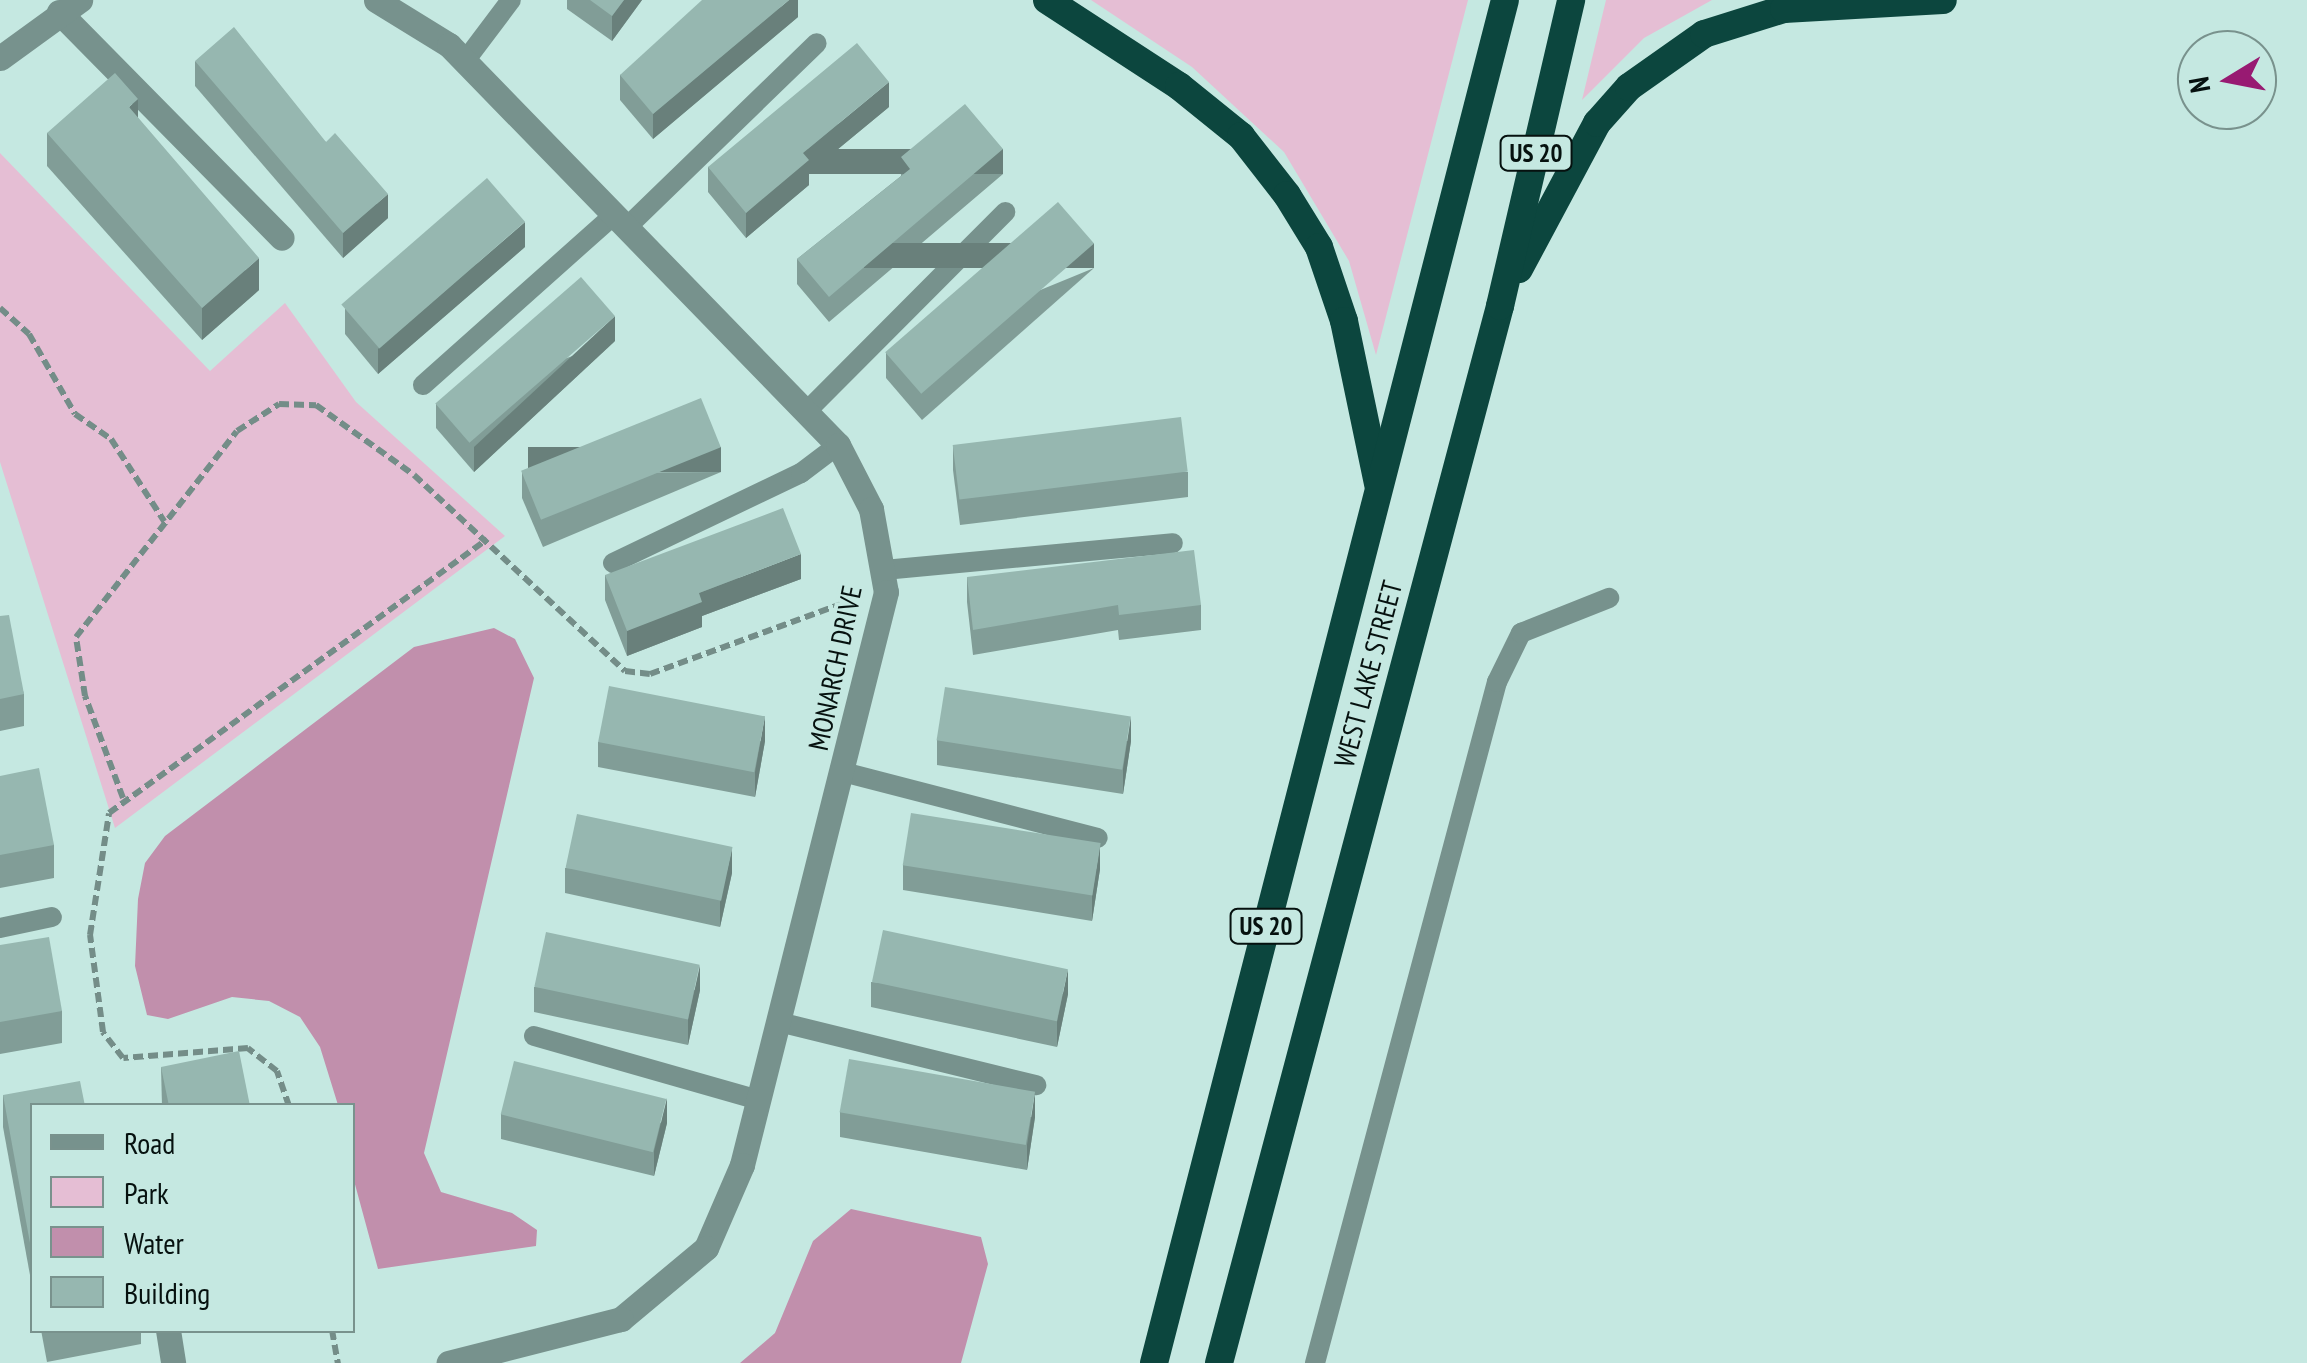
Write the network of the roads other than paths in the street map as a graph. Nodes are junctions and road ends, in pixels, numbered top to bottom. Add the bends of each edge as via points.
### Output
1 (376, 0) edge
2 (511, 0) edge
3 (1047, 0) edge
4 (1505, 0) edge
5 (1571, 0) edge
6 (1943, 0) edge
7 (70, 6) edge
8 (818, 42) dead end
9 (0, 58) edge
10 (465, 62) junction
11 (1004, 212) dead end
12 (620, 221) junction
13 (282, 238) dead end
14 (1500, 306) junction
15 (424, 385) dead end
16 (807, 411) junction
17 (838, 446) junction
18 (1380, 490) junction
19 (1173, 543) dead end
20 (613, 563) dead end
21 (885, 581) junction
22 (1608, 598) dead end
23 (843, 772) junction
24 (1098, 838) dead end
25 (52, 918) dead end
26 (0, 928) edge
27 (779, 1022) junction
28 (534, 1036) dead end
29 (1036, 1085) dead end
30 (759, 1100) junction
31 (168, 1333) edge
32 (173, 1363) edge
33 (449, 1363) edge
34 (1154, 1363) edge
35 (1219, 1363) edge
36 (1315, 1363) edge

1 - 10 street, MONARCH DRIVE
2 - 10 lane
3 - 18 highway via 1179,86 1241,136 1288,194 1319,247 1344,321
4 - 18 highway, WEST LAKE STREET / US 20
5 - 14 highway, WEST LAKE STREET / US 20
6 - 14 highway via 1784,9 1704,34 1660,64 1597,123
7 - 9 street
7 - 13 street
8 - 12 lane
10 - 12 street, MONARCH DRIVE
11 - 16 lane
12 - 15 lane
12 - 16 street, MONARCH DRIVE
14 - 35 highway, WEST LAKE STREET / US 20
16 - 17 street, MONARCH DRIVE
17 - 20 lane via 801,473
17 - 21 street, MONARCH DRIVE via 871,509
18 - 34 highway, WEST LAKE STREET / US 20
19 - 21 lane
21 - 23 street, MONARCH DRIVE
22 - 36 lane via 1521,633 1497,682
23 - 24 lane
23 - 27 street, MONARCH DRIVE
25 - 26 lane
27 - 29 lane
27 - 30 street, MONARCH DRIVE
28 - 30 lane
30 - 33 street, MONARCH DRIVE via 728,1206 679,1278 591,1330
31 - 32 street

